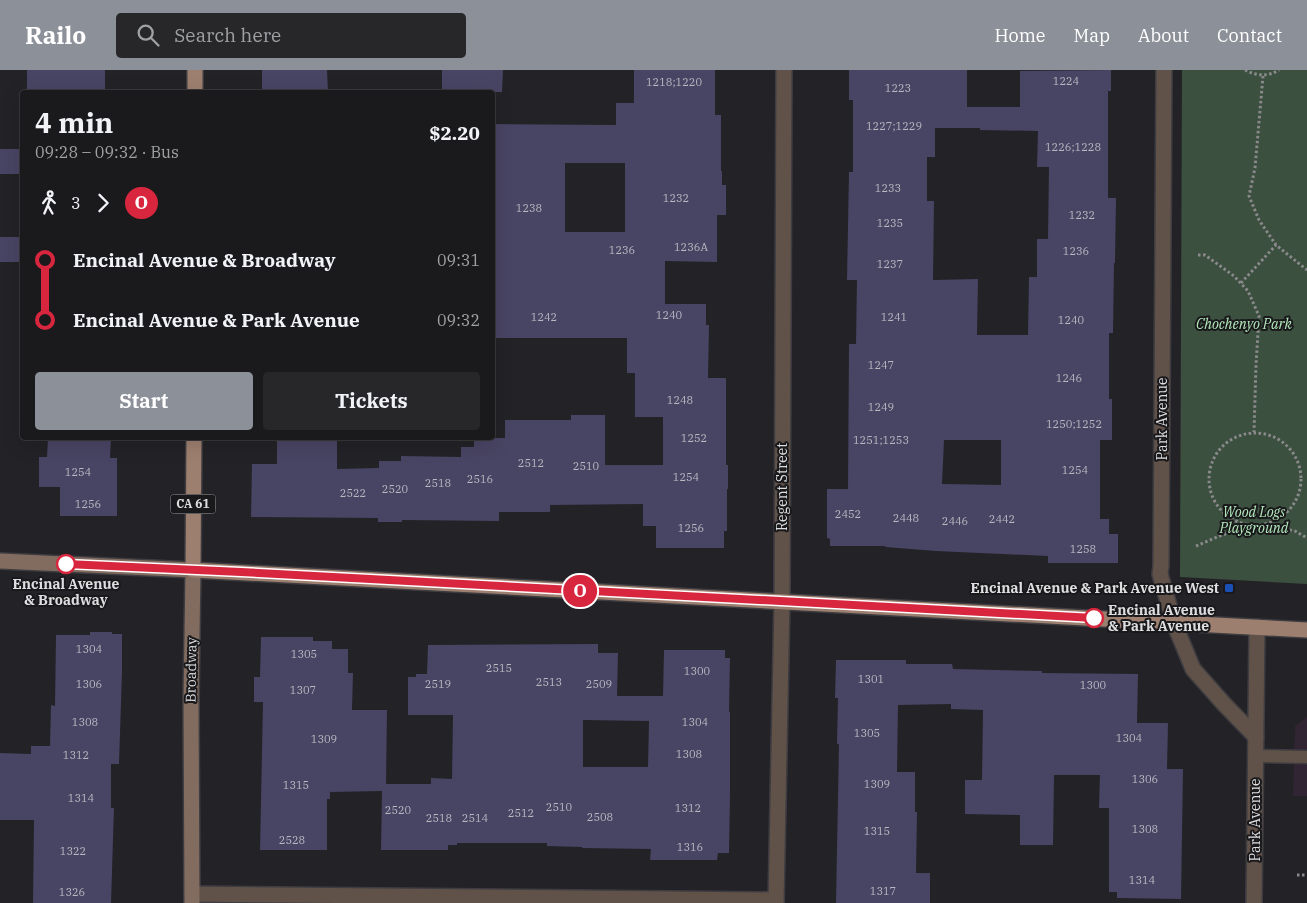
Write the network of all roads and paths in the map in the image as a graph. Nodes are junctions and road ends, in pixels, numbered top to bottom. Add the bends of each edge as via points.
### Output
1 (195, 70) edge
2 (784, 70) edge
3 (1164, 70) edge
4 (1245, 70) edge
5 (1279, 70) edge
6 (1263, 76) junction
7 (195, 90) edge
8 (1276, 245) junction
9 (1198, 255) dead end
10 (1307, 270) edge
11 (1241, 284) junction
12 (1254, 432) junction
13 (194, 440) edge
14 (1302, 480) junction
15 (1307, 480) edge
16 (1259, 524) junction
17 (1307, 538) edge
18 (1196, 546) dead end
19 (0, 561) edge
20 (193, 570) junction
21 (782, 601) junction
22 (1174, 623) junction
23 (1257, 627) junction
24 (1307, 630) edge
25 (1256, 737) junction
26 (1256, 756) junction
27 (1307, 757) edge
28 (1297, 875) dead end
29 (1307, 875) edge
30 (192, 898) edge
31 (776, 901) edge
32 (1254, 903) edge

1 - 7 main road
2 - 21 street, Regent Street
3 - 22 street, Park Avenue via 1160,574
4 - 6 path
5 - 6 path
6 - 8 path via 1255,168 1249,196 1259,220
8 - 10 path
8 - 11 path
9 - 11 path via 1205,256
11 - 12 path via 1248,291 1259,316
12 - 14 path via 1280,439 1292,449 1299,462
12 - 16 path via 1236,436 1223,445 1209,472 1215,502 1224,513 1237,522
13 - 20 main road, Broadway / CA 61
14 - 15 path
14 - 16 path via 1293,506 1268,524
16 - 17 path via 1295,531
16 - 18 path
19 - 20 street
20 - 21 main road
20 - 30 street, Broadway via 190,699
21 - 22 main road
21 - 31 street, Regent Street
22 - 23 main road
22 - 25 street, Park Avenue via 1193,669
23 - 24 main road
23 - 25 street, Park Avenue
25 - 26 street, Park Avenue
26 - 27 lane
26 - 32 street, Park Avenue
28 - 29 path
30 - 31 street

